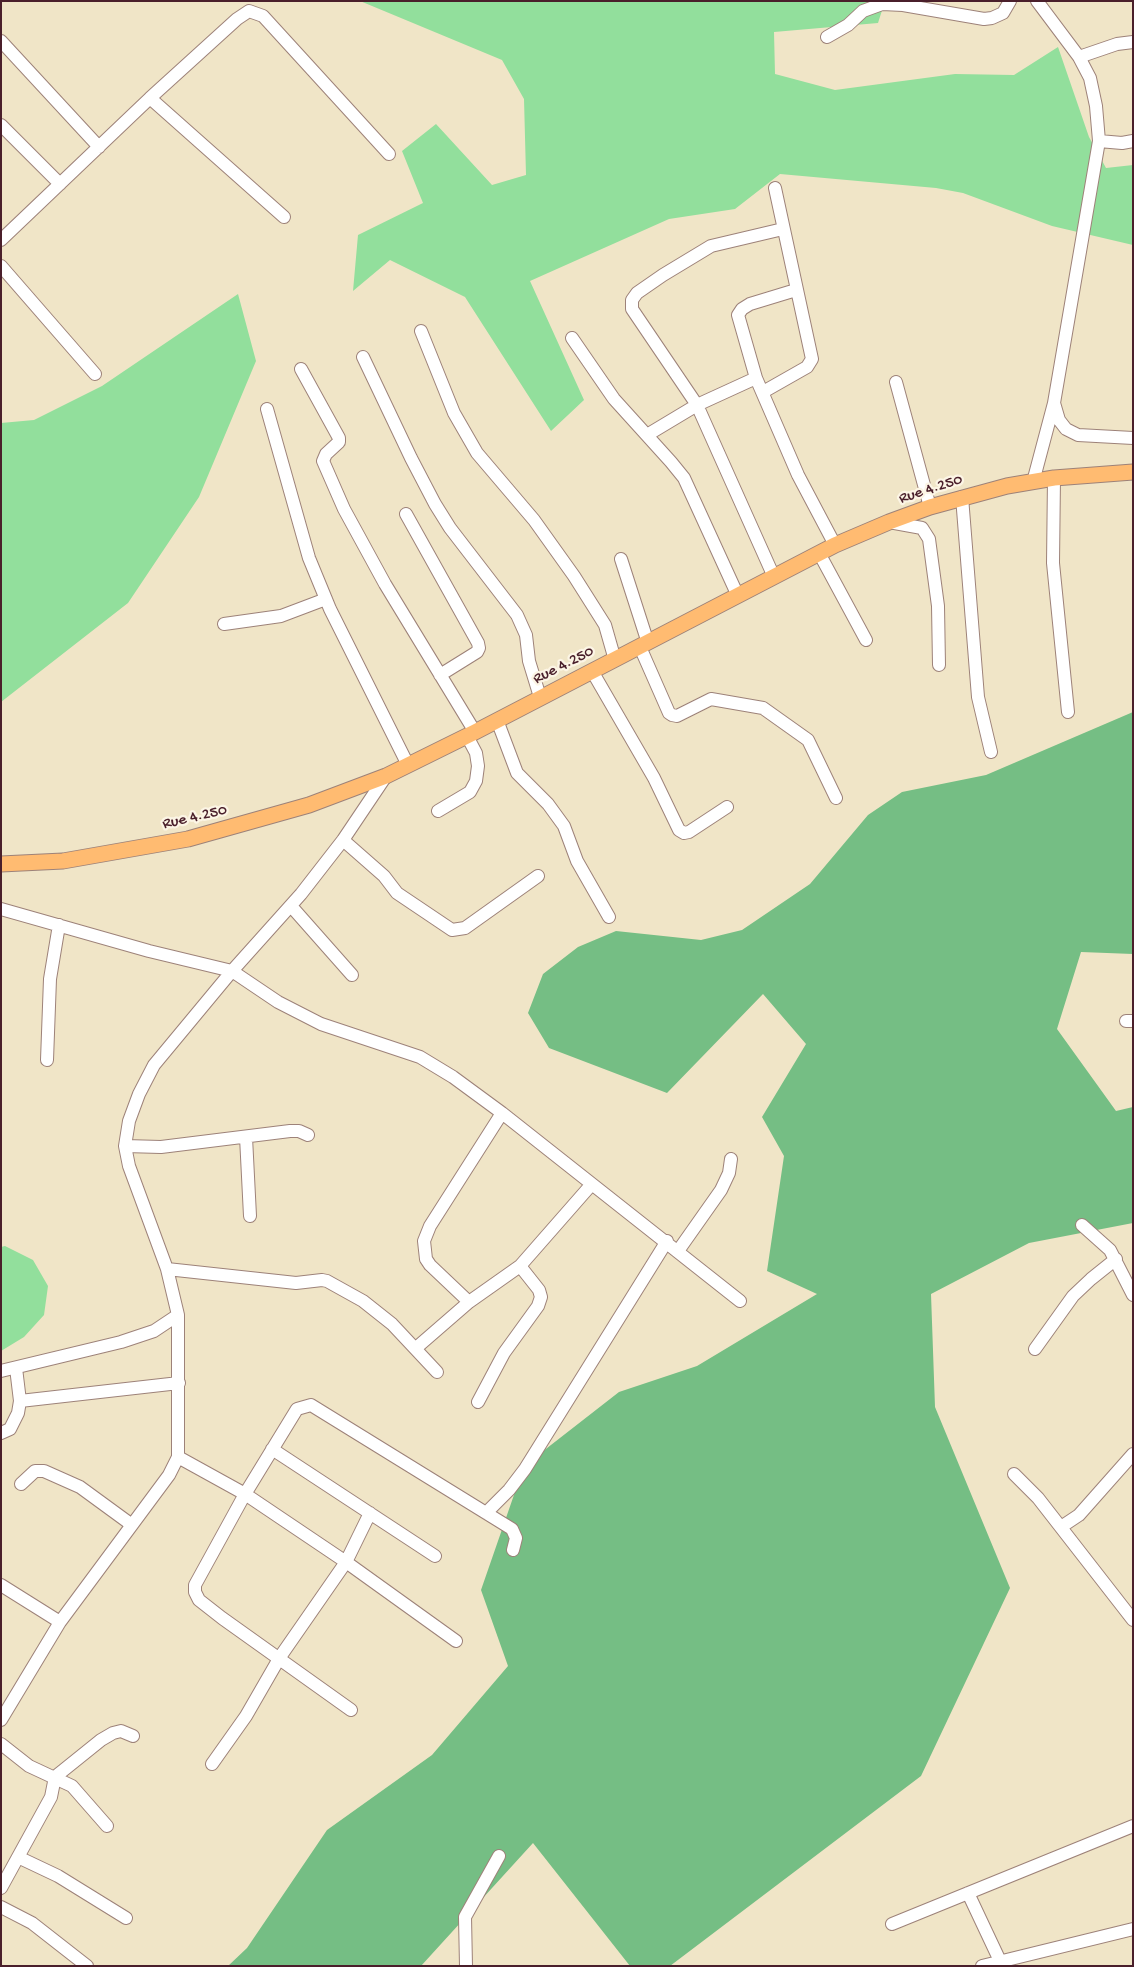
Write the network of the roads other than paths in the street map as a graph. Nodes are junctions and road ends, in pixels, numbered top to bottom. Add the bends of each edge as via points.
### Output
1 (1010, 1) edge
2 (1037, 1) edge
3 (827, 37) dead end
4 (1, 41) edge
5 (1133, 42) edge
6 (1079, 57) junction
7 (150, 98) junction
8 (1, 125) edge
9 (1099, 141) junction
10 (1133, 141) edge
11 (99, 147) junction
12 (389, 154) dead end
13 (60, 184) junction
14 (775, 188) dead end
15 (284, 218) dead end
16 (783, 229) junction
17 (1, 240) edge
18 (1, 266) edge
19 (796, 290) junction
20 (421, 330) dead end
21 (572, 338) dead end
22 (363, 357) dead end
23 (300, 369) dead end
24 (95, 374) dead end
25 (756, 378) junction
26 (896, 382) dead end
27 (762, 392) junction
28 (1054, 403) junction
29 (697, 404) junction
30 (267, 409) dead end
31 (647, 435) junction
32 (1133, 438) edge
33 (1133, 472) edge
34 (1054, 478) junction
35 (1033, 482) junction
36 (962, 497) junction
37 (930, 506) junction
38 (406, 514) dead end
39 (889, 522) junction
40 (835, 545) junction
41 (819, 553) junction
42 (621, 559) dead end
43 (774, 577) junction
44 (738, 596) junction
45 (326, 599) junction
46 (224, 624) dead end
47 (866, 640) dead end
48 (644, 645) junction
49 (615, 660) junction
50 (939, 666) dead end
51 (592, 671) junction
52 (440, 675) junction
53 (540, 697) junction
54 (1068, 712) dead end
55 (497, 720) junction
56 (471, 734) junction
57 (991, 752) dead end
58 (408, 765) junction
59 (386, 776) junction
60 (836, 798) dead end
61 (727, 807) dead end
62 (438, 811) dead end
63 (343, 840) junction
64 (1, 864) edge
65 (538, 876) dead end
66 (291, 906) junction
67 (1, 909) edge
68 (609, 917) dead end
69 (59, 925) junction
70 (232, 971) junction
71 (352, 975) dead end
72 (47, 1060) dead end
73 (502, 1113) junction
74 (308, 1135) dead end
75 (246, 1137) junction
76 (125, 1146) junction
77 (731, 1159) dead end
78 (592, 1185) junction
79 (250, 1216) dead end
80 (1082, 1225) dead end
81 (667, 1241) junction
82 (678, 1251) junction
83 (1116, 1259) junction
84 (520, 1266) junction
85 (167, 1269) junction
86 (1133, 1295) edge
87 (740, 1301) dead end
88 (469, 1302) junction
89 (178, 1315) junction
90 (416, 1348) junction
91 (1035, 1349) dead end
92 (16, 1368) junction
93 (1, 1372) edge
94 (437, 1372) dead end
95 (179, 1383) junction
96 (20, 1401) junction
97 (478, 1402) dead end
98 (1, 1433) edge
99 (272, 1449) junction
100 (1133, 1454) edge
101 (178, 1457) junction
102 (1014, 1474) dead end
103 (21, 1484) dead end
104 (245, 1494) junction
105 (370, 1513) junction
106 (486, 1513) junction
107 (132, 1525) junction
108 (1061, 1527) junction
109 (513, 1550) dead end
110 (435, 1556) dead end
111 (346, 1562) junction
112 (1, 1584) edge
113 (1133, 1620) edge
114 (60, 1622) junction
115 (456, 1641) dead end
116 (280, 1657) junction
117 (351, 1710) dead end
118 (3, 1711) edge
119 (133, 1736) dead end
120 (1, 1744) edge
121 (212, 1764) dead end
122 (55, 1777) junction
123 (107, 1826) dead end
124 (1133, 1826) edge
125 (499, 1856) dead end
126 (20, 1858) junction
127 (1, 1888) edge
128 (968, 1894) junction
129 (1, 1907) edge
130 (126, 1918) dead end
131 (892, 1924) dead end
132 (1133, 1929) edge
133 (1000, 1961) junction
134 (87, 1966) edge
135 (466, 1966) edge
136 (982, 1966) edge

1 - 3 street via 1003,13 984,19 882,4 863,11 848,25
2 - 6 street
4 - 11 street
5 - 6 street
6 - 9 street via 1090,78
7 - 11 street
7 - 12 street via 237,19 249,11 254,12 262,16
7 - 15 street
8 - 13 street
9 - 10 street
9 - 28 street
11 - 13 street
13 - 17 street
14 - 16 street
16 - 19 street
16 - 29 street via 711,246 663,274 632,300 632,309
18 - 24 street
19 - 25 street via 750,304 738,315
19 - 27 street via 812,359 810,364
20 - 49 street via 454,413 477,453 534,520 574,576 605,626
21 - 31 street via 614,399
22 - 53 street via 435,504 517,615 526,635 529,661
23 - 52 street via 339,438 323,461 336,492 385,584
25 - 27 street
25 - 29 street
26 - 37 street
27 - 40 street via 798,475
28 - 32 street via 1059,420 1066,429 1078,435
28 - 35 street
29 - 31 street
29 - 43 street
30 - 45 street via 309,558
31 - 44 street via 684,478
33 - 34 main road, Rue 4.250
34 - 35 main road, Rue 4.250
34 - 54 street via 1054,562
35 - 36 main road, Rue 4.250
36 - 37 main road, Rue 4.250
36 - 57 street via 978,697
37 - 39 main road, Rue 4.250
38 - 52 street via 478,643 477,652
39 - 40 main road, Rue 4.250
39 - 50 street via 922,528 929,539 938,606
40 - 41 main road, Rue 4.250
41 - 43 main road, Rue 4.250
41 - 47 street
42 - 48 street
43 - 44 main road, Rue 4.250
44 - 48 main road, Rue 4.250
45 - 46 street via 281,616
45 - 58 street
48 - 49 main road, Rue 4.250
48 - 60 street via 669,713 677,716 712,699 763,708 808,740
49 - 51 main road, Rue 4.250
51 - 53 main road, Rue 4.250
51 - 61 street via 654,778 679,830 689,832
52 - 56 street
53 - 55 main road, Rue 4.250
55 - 56 main road, Rue 4.250
55 - 68 street via 517,773 548,804 564,826 577,861
56 - 58 main road, Rue 4.250
56 - 62 street via 478,766 476,781 470,792
58 - 59 main road, Rue 4.250
59 - 63 street
59 - 64 main road, Rue 4.250 via 310,805 188,839 63,860
63 - 65 street via 384,876 397,893 452,930 465,928
63 - 66 street
66 - 70 street
66 - 71 street
67 - 69 street
69 - 70 street
69 - 72 street via 50,979
70 - 73 street via 278,1002 321,1024 420,1057
70 - 76 street via 154,1065 129,1121
73 - 78 street
73 - 88 street via 430,1226 424,1241 430,1265
74 - 75 street via 290,1131
75 - 76 street via 161,1146
75 - 79 street
76 - 85 street
77 - 82 street via 722,1190
78 - 81 street
78 - 84 street
80 - 83 street via 1098,1237
81 - 82 street
81 - 106 street via 525,1469
82 - 87 street
83 - 86 street
83 - 91 street via 1073,1296
84 - 88 street
84 - 97 street via 539,1290 538,1306 504,1353
85 - 89 street
85 - 90 street via 296,1283 322,1280 363,1301
88 - 90 street
89 - 92 street via 154,1331 121,1342
89 - 95 street
90 - 94 street
92 - 93 street
92 - 96 street
95 - 96 street
95 - 101 street
96 - 98 street via 15,1422
99 - 104 street
99 - 105 street
99 - 106 street via 297,1408 311,1405
100 - 108 street via 1080,1514
101 - 104 street
101 - 107 street via 169,1475
102 - 108 street
103 - 107 street via 35,1470 44,1471 80,1487
104 - 111 street
104 - 116 street via 195,1585 195,1592 199,1600 222,1618
105 - 110 street
105 - 111 street
106 - 109 street via 516,1533
107 - 114 street
108 - 113 street
111 - 115 street
111 - 116 street
112 - 114 street
114 - 118 street
116 - 117 street
116 - 121 street via 246,1716
119 - 122 street via 121,1731 112,1733
120 - 122 street via 29,1766
122 - 123 street via 72,1786
122 - 126 street via 51,1798
124 - 128 street
125 - 135 street via 465,1917
126 - 127 street
126 - 130 street via 66,1880
128 - 131 street
128 - 133 street
129 - 134 street via 32,1923
132 - 133 street
133 - 136 street

